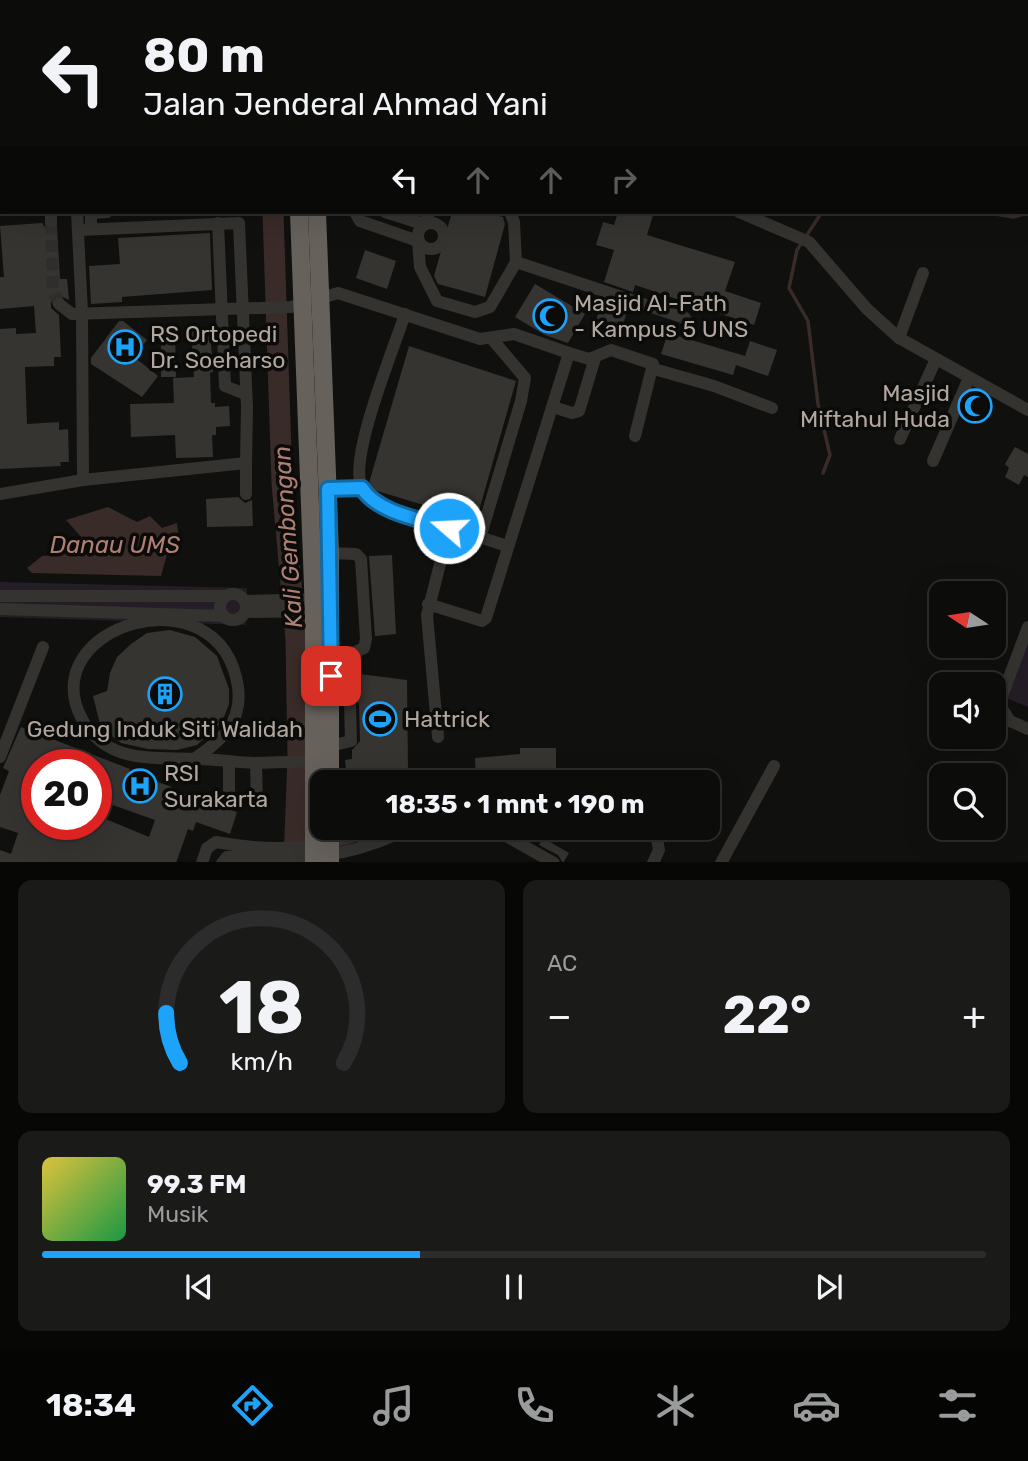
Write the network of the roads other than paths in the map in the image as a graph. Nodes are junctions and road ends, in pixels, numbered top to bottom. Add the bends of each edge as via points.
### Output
1 (78, 214) edge
2 (90, 214) edge
3 (299, 214) edge
4 (317, 214) edge
5 (356, 214) edge
6 (391, 214) edge
7 (429, 214) edge
8 (511, 214) edge
9 (745, 214) edge
10 (239, 217) edge
11 (193, 218) edge
12 (218, 223) junction
13 (423, 224) junction
14 (85, 230) junction
15 (418, 241) junction
16 (516, 262) junction
17 (923, 273) dead end
18 (304, 303) junction
19 (59, 304) dead end
20 (220, 308) junction
21 (246, 308) junction
22 (82, 313) junction
23 (405, 314) junction
24 (685, 318) dead end
25 (899, 338) junction
26 (492, 339) junction
27 (569, 353) junction
28 (594, 358) junction
29 (936, 359) junction
30 (654, 369) junction
31 (969, 378) junction
32 (245, 394) junction
33 (326, 399) junction
34 (307, 400) junction
35 (553, 407) junction
36 (772, 408) dead end
37 (1028, 410) edge
38 (635, 436) dead end
39 (900, 439) dead end
40 (933, 461) dead end
41 (246, 463) junction
42 (83, 480) junction
43 (362, 488) junction
44 (328, 489) junction
45 (0, 494) edge
46 (246, 494) dead end
47 (449, 528) junction
48 (480, 538) junction
49 (507, 546) junction
50 (330, 553) junction
51 (0, 596) edge
52 (225, 596) junction
53 (428, 604) junction
54 (245, 606) junction
55 (314, 606) junction
56 (0, 609) edge
57 (174, 617) junction
58 (224, 617) junction
59 (1028, 627) edge
60 (43, 647) dead end
61 (331, 654) junction
62 (1028, 729) edge
63 (438, 737) dead end
64 (0, 757) edge
65 (194, 758) junction
66 (229, 761) junction
67 (309, 762) junction
68 (256, 763) junction
69 (774, 766) dead end
70 (330, 770) edge
71 (229, 793) dead end
72 (257, 802) dead end
73 (345, 840) edge
74 (384, 840) edge
75 (513, 840) edge
76 (657, 840) edge
77 (317, 851) edge
78 (268, 854) junction
79 (202, 862) edge
80 (224, 862) edge
81 (552, 862) edge
82 (653, 862) edge
83 (722, 862) edge

1 - 14 street
2 - 14 street
3 - 18 highway
4 - 18 highway
5 - 15 street via 360,221
6 - 13 street
7 - 13 street
8 - 16 street
9 - 25 street via 810,242 867,309
10 - 12 street
10 - 21 street
11 - 12 street
11 - 14 street
12 - 20 street
13 - 15 street
13 - 15 street via 440,226 443,242 427,249
14 - 22 street
15 - 16 street via 418,260 431,292 437,301 455,308 486,310
16 - 24 street
17 - 25 street
18 - 21 street
18 - 23 street via 344,294
18 - 33 highway
18 - 34 highway
19 - 22 street via 68,313
20 - 21 street
20 - 22 street
20 - 32 street via 225,386
21 - 32 street
22 - 42 street
23 - 26 street
23 - 43 street via 359,463
25 - 29 street
26 - 27 street via 514,334
26 - 48 street via 525,378
27 - 28 street
27 - 35 street
28 - 30 street via 611,350 652,363
28 - 35 street via 579,411
29 - 31 street
29 - 39 street
30 - 36 street
30 - 38 street
31 - 37 street
31 - 40 street
32 - 41 street
33 - 34 highway
33 - 44 highway
34 - 55 highway
35 - 49 street
41 - 42 street
41 - 46 street
42 - 45 street
43 - 44 street
43 - 47 street via 381,505
44 - 50 highway
47 - 48 street
47 - 53 street
48 - 49 street
49 - 53 street via 485,620
50 - 55 highway
50 - 61 street via 356,554 361,559 366,639 363,648 353,653
51 - 52 street
52 - 54 street via 236,594
52 - 58 street via 220,607
53 - 63 street
54 - 55 street
54 - 58 street via 238,619
55 - 61 highway
55 - 67 highway
56 - 57 street
57 - 58 street
57 - 65 street via 214,638 234,670 239,692 229,730
57 - 65 street via 122,626 90,649 78,669 75,700 91,732 116,751 145,759
59 - 62 street via 999,705 1010,721
60 - 64 street
61 - 70 highway
65 - 66 street
66 - 68 street
66 - 71 street
67 - 68 street
67 - 77 highway
68 - 72 street
69 - 83 street
73 - 77 street
74 - 77 street via 367,848
75 - 81 street
76 - 82 street
77 - 78 street
78 - 79 street via 216,842 207,848
78 - 80 street

